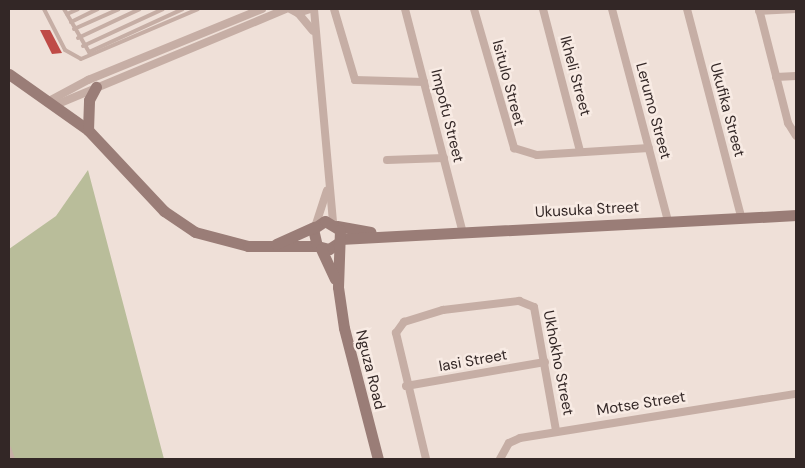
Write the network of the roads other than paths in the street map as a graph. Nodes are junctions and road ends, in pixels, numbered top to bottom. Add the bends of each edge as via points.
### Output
1 (44, 9) edge
2 (64, 9) edge
3 (78, 9) edge
4 (98, 9) edge
5 (118, 9) edge
6 (140, 9) edge
7 (163, 9) edge
8 (183, 9) edge
9 (198, 9) edge
10 (262, 9) edge
11 (286, 9) edge
12 (290, 9) edge
13 (310, 9) edge
14 (314, 9) edge
15 (334, 9) edge
16 (405, 9) edge
17 (474, 9) edge
18 (543, 9) edge
19 (612, 9) edge
20 (687, 9) edge
21 (796, 9) edge
22 (759, 10) edge
23 (298, 13) junction
24 (67, 14) junction
25 (71, 22) junction
26 (74, 29) junction
27 (313, 30) junction
28 (78, 38) junction
29 (82, 46) junction
30 (9, 74) edge
31 (796, 76) edge
32 (776, 77) junction
33 (424, 82) junction
34 (96, 87) junction
35 (83, 88) junction
36 (50, 104) junction
37 (88, 130) junction
38 (796, 136) edge
39 (648, 148) junction
40 (580, 151) junction
41 (444, 158) junction
42 (387, 160) dead end
43 (329, 181) junction
44 (796, 215) edge
45 (742, 217) junction
46 (668, 221) junction
47 (335, 224) junction
48 (315, 226) junction
49 (462, 230) junction
50 (379, 234) junction
51 (339, 241) junction
52 (273, 245) junction
53 (319, 248) junction
54 (338, 287) junction
55 (545, 362) junction
56 (406, 386) junction
57 (796, 394) edge
58 (556, 431) junction
59 (9, 448) edge
60 (13, 459) edge
61 (378, 459) edge
62 (426, 459) edge
63 (500, 459) edge

1 - 9 lane via 65,50 81,59
2 - 24 lane
3 - 24 lane
4 - 25 lane
5 - 26 lane
6 - 28 lane
7 - 29 lane
8 - 29 lane via 89,52
10 - 35 street
11 - 34 street
12 - 23 street
13 - 23 street
14 - 27 street
15 - 33 street via 355,80
16 - 33 street, Impofu Street
17 - 40 street, Isitulo Street via 514,148 537,155
18 - 40 street, Ikheli Street
19 - 39 street, Lerumo Street
20 - 45 street, Ukufika Street
21 - 22 street
22 - 32 street
23 - 27 street
24 - 25 lane
25 - 26 lane
26 - 28 lane
27 - 43 street via 324,95
28 - 29 lane
30 - 36 street
31 - 32 street
32 - 38 street via 788,123
33 - 41 street, Impofu Street
34 - 35 street
34 - 37 street via 89,100
35 - 36 street
36 - 37 street
37 - 52 street via 178,222 223,243
39 - 40 street, Isitulo Street
39 - 46 street, Lerumo Street
41 - 42 street
41 - 49 street, Impofu Street
43 - 47 street
43 - 48 street
44 - 45 street, Ukusuka Street
45 - 46 street, Ukusuka Street
46 - 49 street, Ukusuka Street
47 - 48 street, Ukusuka Street
47 - 50 street, Ukusuka Street
47 - 51 street, Nguza Road
48 - 52 street, Ukusuka Street
48 - 53 street, Nguza Road via 312,238
49 - 50 street, Ukusuka Street
50 - 51 street, Ukusuka Street
51 - 53 street, Ukusuka Street
51 - 54 street, Nguza Road
52 - 53 street
53 - 54 street, Nguza Road
54 - 61 street, Nguza Road
55 - 56 street, Iasi Street
55 - 56 street, Ukhokho Street via 534,307 519,301 476,304 423,315 398,327
55 - 58 street, Ukhokho Street
56 - 62 street, Ukhokho Street
57 - 58 street, Motse Street
58 - 63 street, Motse Street via 509,443
59 - 60 lane

